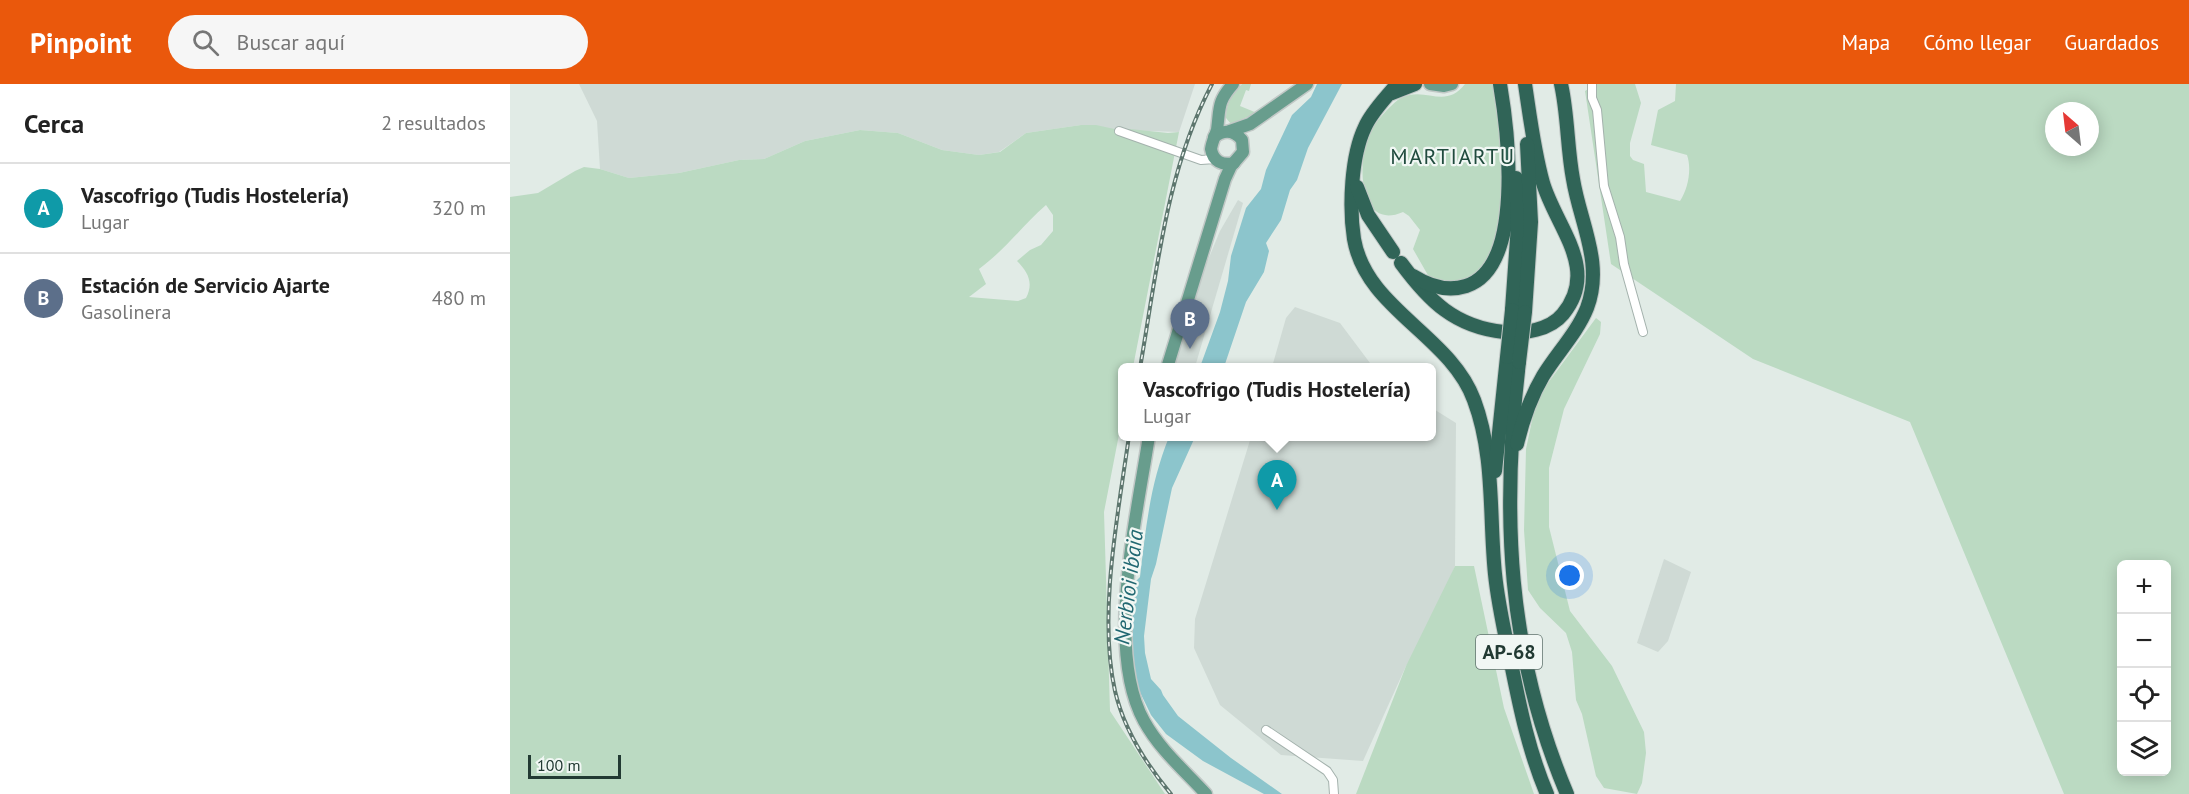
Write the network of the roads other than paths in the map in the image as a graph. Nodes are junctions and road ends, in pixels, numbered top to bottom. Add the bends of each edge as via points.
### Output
1 (1233, 84) edge
2 (1307, 84) edge
3 (1397, 84) edge
4 (1415, 84) edge
5 (1430, 84) edge
6 (1452, 84) edge
7 (1500, 84) edge
8 (1505, 84) edge
9 (1519, 84) edge
10 (1525, 84) edge
11 (1561, 84) edge
12 (1592, 84) edge
13 (1388, 96) junction
14 (1264, 113) junction
15 (1217, 119) junction
16 (1119, 131) dead end
17 (1229, 131) junction
18 (1244, 147) junction
19 (1214, 151) junction
20 (1234, 163) junction
21 (1354, 176) junction
22 (1211, 222) junction
23 (1393, 252) dead end
24 (1519, 311) junction
25 (1643, 332) dead end
26 (1513, 359) junction
27 (1169, 363) edge
28 (1148, 441) edge
29 (1510, 472) junction
30 (1492, 507) junction
31 (1266, 730) dead end
32 (1203, 790) edge
33 (1335, 793) edge
34 (1212, 794) edge
35 (1547, 794) edge
36 (1567, 794) edge

1 - 15 main road via 1220,103
2 - 14 main road
3 - 13 highway
4 - 13 highway
5 - 6 main road
7 - 10 highway via 1507,124 1509,178 1496,256 1481,278 1470,285 1452,288 1429,284 1403,266 1441,308 1472,324 1501,332 1528,331 1550,324 1572,303 1578,286 1576,261 1544,183
8 - 24 highway, AP-68 via 1515,153
9 - 24 highway, AP-68 via 1532,222
11 - 29 highway via 1572,177 1591,248 1594,278 1580,323 1527,405
12 - 25 street via 1604,186
13 - 21 highway via 1364,128
14 - 17 main road via 1250,124
14 - 18 main road via 1251,127
15 - 17 main road
15 - 19 main road
16 - 19 street via 1194,157
17 - 18 main road via 1240,137
17 - 19 main road
18 - 20 main road
19 - 20 main road via 1224,164
19 - 22 main road via 1216,186
20 - 22 main road
21 - 23 highway via 1368,215
21 - 30 highway via 1352,225 1358,255 1381,292 1455,366 1469,389 1485,434
22 - 27 main road
24 - 26 highway, AP-68, bridge
26 - 29 highway, AP-68
26 - 30 highway, AP-68
28 - 32 main road via 1128,586 1127,671 1136,703 1153,736
29 - 36 highway, AP-68 via 1509,534 1519,629 1541,724
30 - 35 highway, AP-68 via 1500,611 1527,738
31 - 33 street via 1328,771
32 - 34 main road

